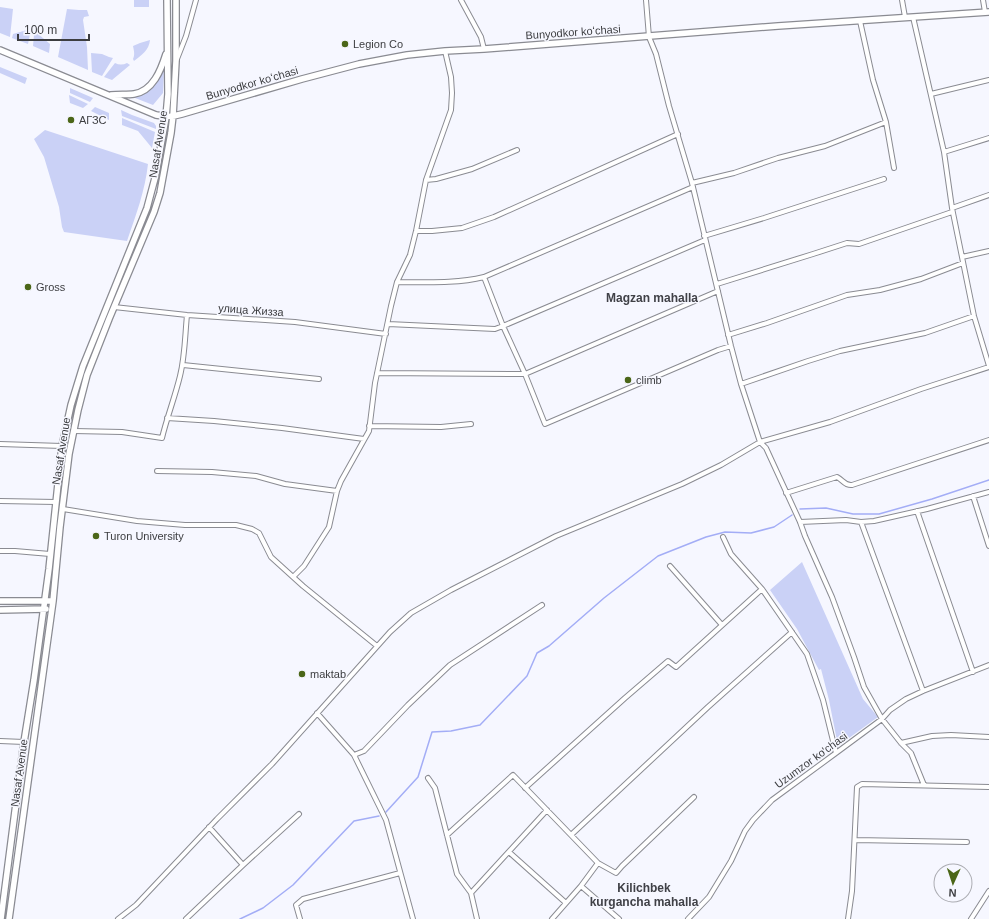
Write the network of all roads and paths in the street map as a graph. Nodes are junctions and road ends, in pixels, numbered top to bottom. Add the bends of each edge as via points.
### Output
1 (167, 0) edge
2 (176, 0) edge
3 (196, 0) edge
4 (461, 0) edge
5 (646, 0) edge
6 (902, 0) edge
7 (983, 0) edge
8 (987, 12) edge
9 (913, 17) junction
10 (905, 18) junction
11 (860, 21) junction
12 (649, 37) junction
13 (168, 48) junction
14 (484, 49) junction
15 (0, 50) edge
16 (445, 51) junction
17 (176, 61) junction
18 (989, 80) edge
19 (931, 94) junction
20 (108, 95) junction
21 (173, 116) junction
22 (166, 117) junction
23 (886, 122) junction
24 (678, 134) junction
25 (989, 138) edge
26 (517, 150) dead end
27 (944, 152) junction
28 (894, 168) dead end
29 (884, 179) dead end
30 (426, 180) junction
31 (692, 182) junction
32 (693, 188) junction
33 (989, 195) edge
34 (952, 210) junction
35 (416, 231) junction
36 (705, 238) junction
37 (989, 251) edge
38 (962, 257) junction
39 (963, 263) junction
40 (484, 277) junction
41 (397, 282) junction
42 (717, 284) junction
43 (718, 292) junction
44 (114, 307) junction
45 (186, 315) junction
46 (974, 316) junction
47 (388, 324) junction
48 (503, 326) junction
49 (386, 334) junction
50 (728, 335) junction
51 (731, 346) junction
52 (182, 365) junction
53 (989, 367) edge
54 (377, 372) junction
55 (525, 374) junction
56 (319, 379) dead end
57 (741, 384) junction
58 (167, 418) junction
59 (471, 424) dead end
60 (369, 426) junction
61 (74, 431) junction
62 (364, 439) junction
63 (989, 440) edge
64 (760, 442) junction
65 (0, 444) edge
66 (62, 446) junction
67 (157, 471) dead end
68 (337, 491) junction
69 (989, 492) edge
70 (786, 493) junction
71 (973, 496) junction
72 (0, 501) edge
73 (56, 502) junction
74 (62, 509) junction
75 (917, 511) junction
76 (800, 522) junction
77 (861, 522) junction
78 (723, 537) dead end
79 (989, 542) edge
80 (0, 551) edge
81 (50, 554) junction
82 (670, 566) dead end
83 (293, 578) junction
84 (762, 589) junction
85 (0, 601) edge
86 (44, 601) junction
87 (53, 601) junction
88 (542, 605) dead end
89 (43, 609) junction
90 (52, 609) junction
91 (0, 610) edge
92 (722, 625) junction
93 (792, 632) junction
94 (377, 646) junction
95 (989, 665) edge
96 (973, 672) junction
97 (923, 691) junction
98 (317, 713) junction
99 (882, 718) junction
100 (989, 737) edge
101 (0, 741) edge
102 (24, 742) junction
103 (901, 743) junction
104 (836, 753) junction
105 (354, 755) junction
106 (428, 778) dead end
107 (924, 785) junction
108 (989, 787) edge
109 (525, 788) junction
110 (694, 797) dead end
111 (548, 810) junction
112 (299, 814) dead end
113 (209, 828) junction
114 (447, 835) junction
115 (571, 835) junction
116 (855, 840) junction
117 (967, 842) dead end
118 (509, 852) junction
119 (598, 864) junction
120 (243, 866) junction
121 (400, 873) junction
122 (581, 886) junction
123 (989, 891) edge
124 (471, 893) junction
125 (566, 903) junction
126 (1, 919) edge
127 (9, 919) edge
128 (118, 919) edge
129 (186, 919) edge
130 (300, 919) edge
131 (413, 919) edge
132 (477, 919) edge
133 (552, 919) edge
134 (619, 919) edge
135 (688, 919) edge
136 (848, 919) edge
137 (971, 919) edge

1 - 13 main road, Nasaf Avenue
2 - 17 main road, Nasaf Avenue
3 - 17 street
4 - 14 street via 481,37
5 - 12 street
6 - 10 street
7 - 8 street
8 - 9 main road, Bunyodkor koʻchasi
9 - 10 main road, Bunyodkor koʻchasi
9 - 19 street
10 - 11 main road, Bunyodkor koʻchasi
11 - 12 main road, Bunyodkor koʻchasi
11 - 23 street via 873,80
12 - 14 main road, Bunyodkor koʻchasi
12 - 24 street
13 - 20 main road via 154,82 147,89 134,94
13 - 22 main road, Nasaf Avenue
14 - 16 main road, Bunyodkor koʻchasi
15 - 20 main road
16 - 21 main road, Bunyodkor koʻchasi via 359,64
16 - 30 street via 451,77 451,110
17 - 21 main road, Nasaf Avenue
18 - 19 street
19 - 27 street
20 - 22 main road
21 - 22 main road, Bunyodkor koʻchasi
21 - 44 main road, Nasaf Avenue via 163,178 154,212
22 - 66 main road, Nasaf Avenue via 155,178 146,208 83,366
23 - 28 street
23 - 31 street via 825,146 734,173
24 - 31 street
24 - 35 street via 494,217 462,228
25 - 27 street
26 - 30 street via 472,169
27 - 34 street
29 - 36 street
30 - 35 street
31 - 32 street
32 - 36 street
32 - 40 street
33 - 34 street
34 - 38 street
34 - 42 street via 859,244 847,243
35 - 41 street via 410,254
36 - 42 street
36 - 48 street
37 - 38 street
38 - 39 street
39 - 46 street
39 - 50 street via 921,279 880,290 847,295
40 - 41 street via 441,283
40 - 48 street
41 - 47 street
42 - 43 street
43 - 50 street
43 - 55 street
44 - 45 street, улица Жизза
44 - 61 main road, Nasaf Avenue via 87,375
45 - 49 street, улица Жизза via 295,322
45 - 52 street
46 - 53 street
46 - 57 street via 926,333 840,351
47 - 48 street via 494,329
47 - 49 street
48 - 55 street
49 - 54 street
50 - 51 street
51 - 55 street via 545,424
51 - 57 street
52 - 56 street
52 - 58 street
53 - 64 street via 830,422
54 - 55 street
54 - 60 street
57 - 64 street
58 - 61 street via 162,438 122,432
58 - 62 street via 267,426
59 - 60 street via 441,427
60 - 62 street
61 - 74 main road, Nasaf Avenue
62 - 68 street
63 - 70 street via 852,485 845,484 837,477
64 - 70 street via 766,448
64 - 94 street via 682,484 556,536 451,590 411,613
65 - 66 street
66 - 73 main road, Nasaf Avenue
67 - 68 street via 256,476 285,484
68 - 83 street via 329,527 304,566
69 - 71 street
70 - 76 street
71 - 75 street
71 - 79 street
72 - 73 street
73 - 81 main road, Nasaf Avenue
74 - 83 street via 137,521 252,529 259,533 271,557
74 - 87 main road, Nasaf Avenue
75 - 77 street
75 - 96 street
76 - 77 street
76 - 99 street via 832,596 864,688
77 - 97 street
78 - 84 street via 731,554
80 - 81 street
81 - 86 main road, Nasaf Avenue
82 - 92 street
83 - 94 street
84 - 92 street
84 - 93 street
85 - 86 main road
86 - 87 main road
86 - 89 main road, Nasaf Avenue
87 - 90 main road, Nasaf Avenue
88 - 105 street via 450,665 364,751
89 - 90 main road
89 - 91 main road
89 - 102 main road, Nasaf Avenue
90 - 127 main road, Nasaf Avenue
92 - 109 street via 676,667 668,661
93 - 104 street via 807,654 823,700
93 - 115 street
94 - 98 street
95 - 96 street, Uzumzor ko'chasi
96 - 97 street, Uzumzor ko'chasi
97 - 99 street, Uzumzor ko'chasi via 906,699
98 - 105 street
98 - 113 street via 272,764
99 - 103 street
99 - 104 street, Uzumzor ko'chasi
100 - 103 street via 932,736
101 - 102 street
102 - 126 main road, Nasaf Avenue
103 - 107 street via 911,753
104 - 135 street, Uzumzor ko'chasi via 772,800 753,820 709,897
105 - 121 street via 386,820
106 - 114 street via 435,788
107 - 108 street
107 - 116 street via 862,784 857,787
109 - 111 street
109 - 114 street via 513,775
110 - 119 street via 616,873
111 - 115 street
111 - 118 street
112 - 120 street
113 - 120 street
113 - 128 street via 136,904
114 - 124 street via 457,874
115 - 119 street
116 - 117 street
116 - 136 street
118 - 124 street
118 - 125 street
119 - 122 street
120 - 129 street
121 - 130 street via 303,899 296,905
121 - 131 street
122 - 125 street
122 - 134 street
123 - 137 street
124 - 132 street
125 - 133 street

